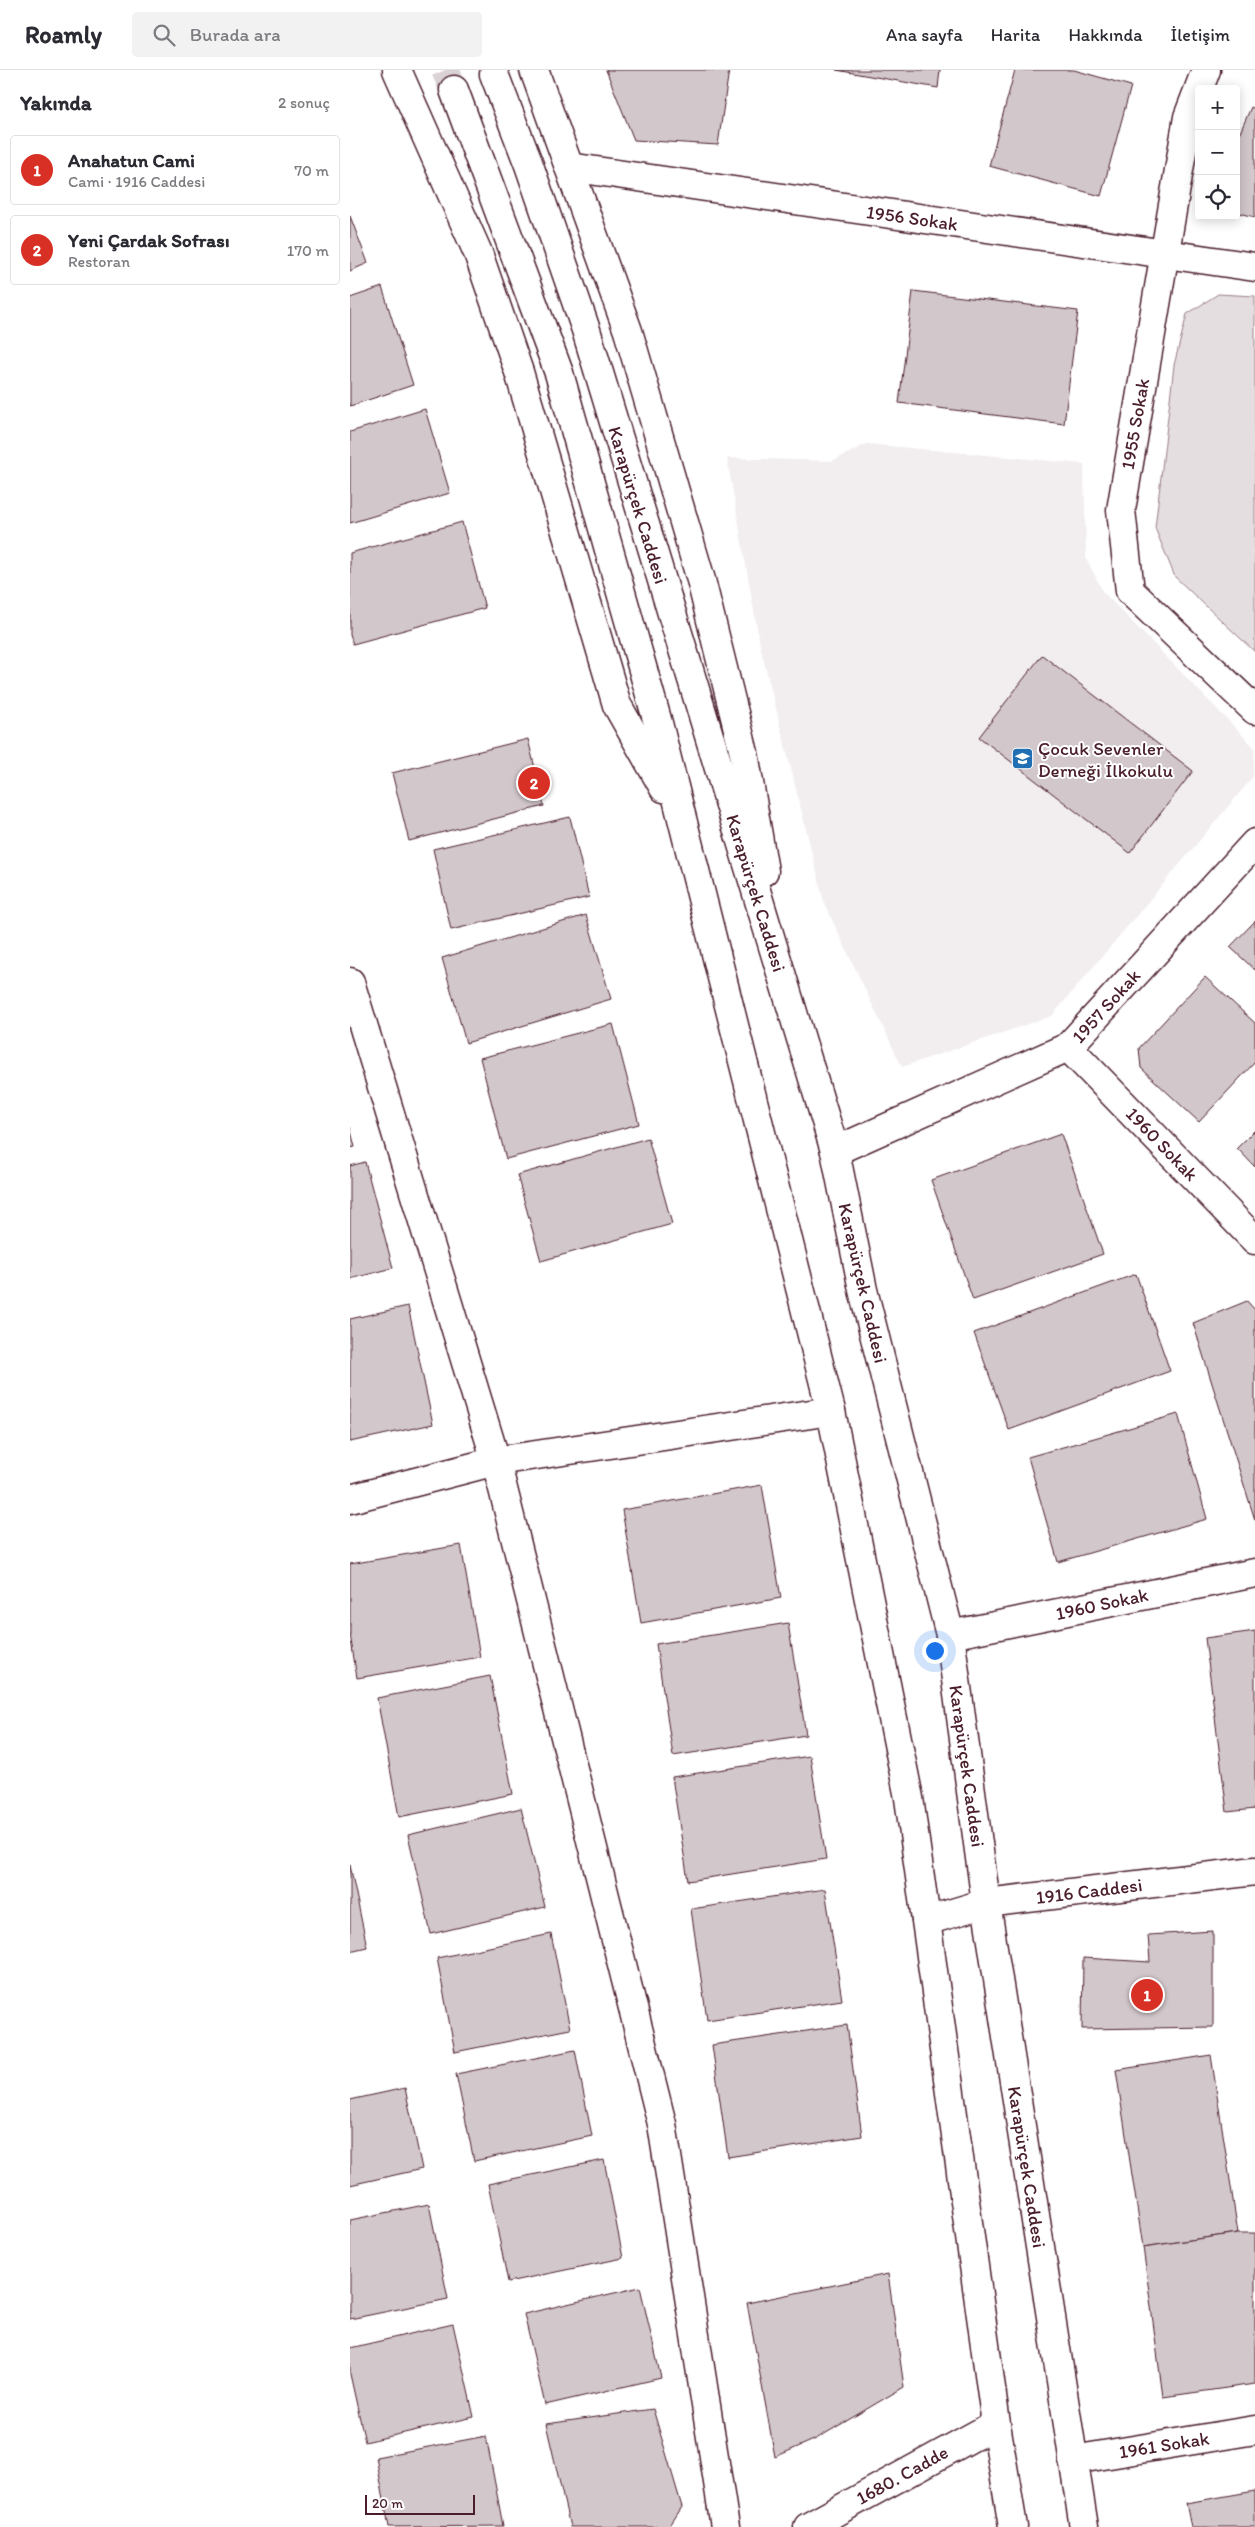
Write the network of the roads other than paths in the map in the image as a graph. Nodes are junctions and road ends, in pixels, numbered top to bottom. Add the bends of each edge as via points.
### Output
1 (397, 70) edge
2 (534, 70) edge
3 (1206, 70) edge
4 (494, 74) dead end
5 (454, 90) tunnel mouth
6 (569, 167) junction
7 (1164, 255) junction
8 (1255, 267) edge
9 (1255, 710) edge
10 (682, 818) junction
11 (1255, 843) edge
12 (782, 978) junction
13 (350, 982) edge
14 (1068, 1047) junction
15 (835, 1151) junction
16 (1255, 1240) edge
17 (831, 1411) junction
18 (496, 1460) junction
19 (350, 1499) edge
20 (1255, 1573) edge
21 (950, 1635) junction
22 (1255, 1871) edge
23 (986, 1903) junction
24 (926, 1921) junction
25 (996, 2424) junction
26 (1255, 2430) edge
27 (1073, 2460) junction
28 (725, 2527) edge
29 (808, 2527) edge
30 (1014, 2527) edge
31 (1084, 2527) edge

1 - 10 main road via 478,253 513,354 617,704
2 - 6 main road
3 - 7 main road, 1955 Sokak via 1188,117
4 - 12 main road, Karapürçek Caddesi via 586,330
5 - 10 main road, Karapürçek Caddesi via 559,373
6 - 7 main road, 1956 Sokak
6 - 12 main road via 628,331 701,580 744,753
7 - 8 main road, 1956 Sokak
7 - 9 main road, 1955 Sokak via 1121,510 1130,591
10 - 17 main road, Karapürçek Caddesi
11 - 14 main road, 1957 Sokak
12 - 15 main road, Karapürçek Caddesi
13 - 18 main road
14 - 15 main road, 1957 Sokak
14 - 16 main road, 1960 Sokak
15 - 21 main road, Karapürçek Caddesi via 863,1290
17 - 18 main road
17 - 24 main road, Karapürçek Caddesi via 908,1798
18 - 19 main road
18 - 28 main road via 662,2124
20 - 21 main road, 1960 Sokak
21 - 23 main road, Karapürçek Caddesi
22 - 23 main road, 1916 Caddesi
23 - 24 main road, 1916 Caddesi
23 - 27 main road, Karapürçek Caddesi
24 - 25 main road, Karapürçek Caddesi
25 - 29 main road, 1680. Cadde
25 - 30 main road, Karapürçek Caddesi
26 - 27 main road, 1961 Sokak
27 - 31 main road, Karapürçek Caddesi

